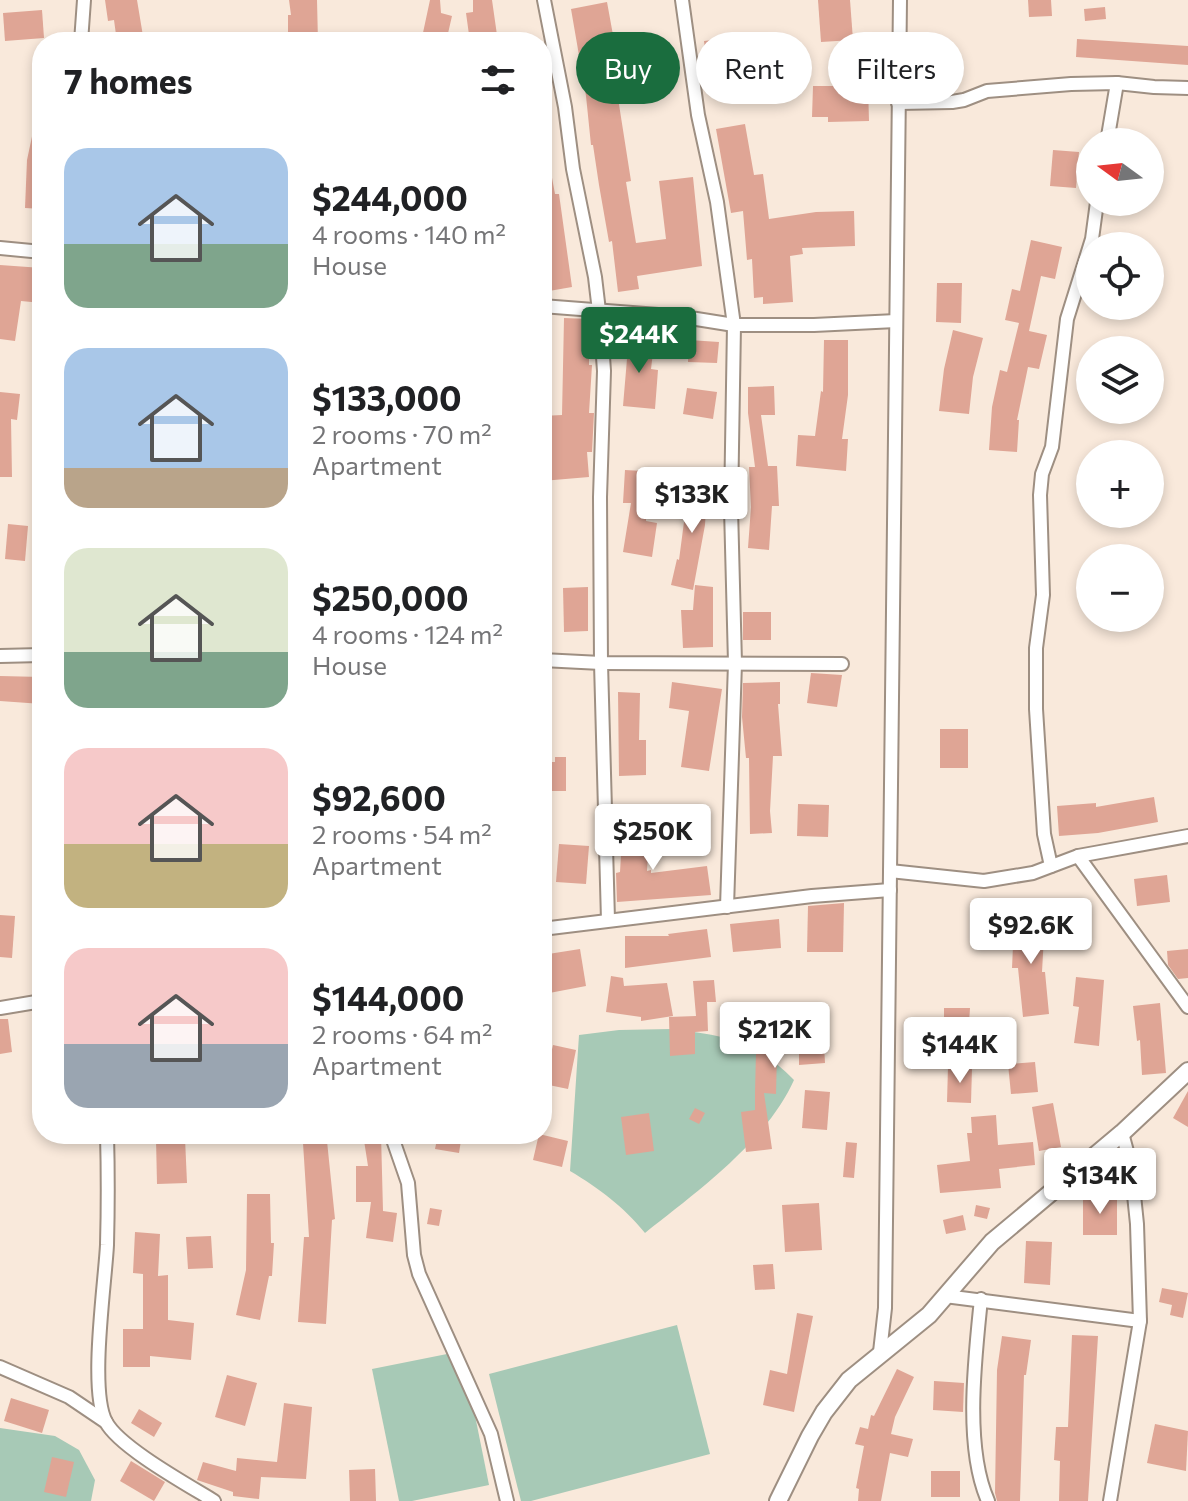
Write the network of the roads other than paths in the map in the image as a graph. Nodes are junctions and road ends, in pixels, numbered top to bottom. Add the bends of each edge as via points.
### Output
1 (84, 0) edge
2 (544, 0) edge
3 (682, 0) edge
4 (900, 0) edge
5 (82, 32) edge
6 (550, 32) edge
7 (899, 32) edge
8 (552, 45) edge
9 (1117, 83) junction
10 (1188, 88) edge
11 (964, 100) edge
12 (898, 104) edge
13 (1109, 128) edge
14 (1095, 216) edge
15 (0, 248) edge
16 (32, 251) edge
17 (552, 307) edge
18 (599, 309) junction
19 (896, 321) junction
20 (734, 325) junction
21 (32, 655) edge
22 (0, 656) edge
23 (552, 661) edge
24 (601, 663) junction
25 (735, 663) junction
26 (842, 664) dead end
27 (1188, 836) edge
28 (1078, 856) junction
29 (1051, 866) junction
30 (890, 871) junction
31 (890, 890) junction
32 (727, 907) junction
33 (608, 920) junction
34 (552, 928) edge
35 (32, 1003) edge
36 (1188, 1007) edge
37 (0, 1008) edge
38 (1188, 1071) edge
39 (1122, 1133) junction
40 (107, 1144) edge
41 (394, 1144) edge
42 (945, 1296) junction
43 (981, 1299) junction
44 (1140, 1321) junction
45 (880, 1352) junction
46 (0, 1367) edge
47 (106, 1422) junction
48 (214, 1501) edge
49 (507, 1501) edge
50 (778, 1501) edge
51 (988, 1501) edge
52 (1110, 1501) edge

1 - 5 street
2 - 6 street
3 - 20 street
4 - 7 street
8 - 18 street
9 - 10 street
9 - 11 street via 1018,87
9 - 13 street
12 - 19 street
14 - 29 street via 1067,319 1052,447 1040,495 1043,595 1036,709
15 - 16 street
17 - 18 street
18 - 20 street
18 - 24 street via 604,371
19 - 20 street
19 - 30 street
20 - 25 street
21 - 22 street
23 - 24 street
24 - 25 street
24 - 33 street
25 - 26 street
25 - 32 street
27 - 28 street
28 - 29 street
28 - 36 street
29 - 30 street via 984,881
30 - 31 street
31 - 32 street
31 - 45 street via 885,1308
32 - 33 street
33 - 34 street
35 - 37 street
38 - 39 street
39 - 42 street via 992,1242
39 - 44 street via 1136,1208
40 - 47 street via 99,1384
41 - 49 street via 408,1183 419,1274 491,1434
42 - 43 street
42 - 45 street
43 - 44 street
43 - 51 street via 974,1428 980,1483
44 - 52 street
45 - 50 street via 824,1412
46 - 47 street via 69,1397
47 - 48 street via 153,1463

